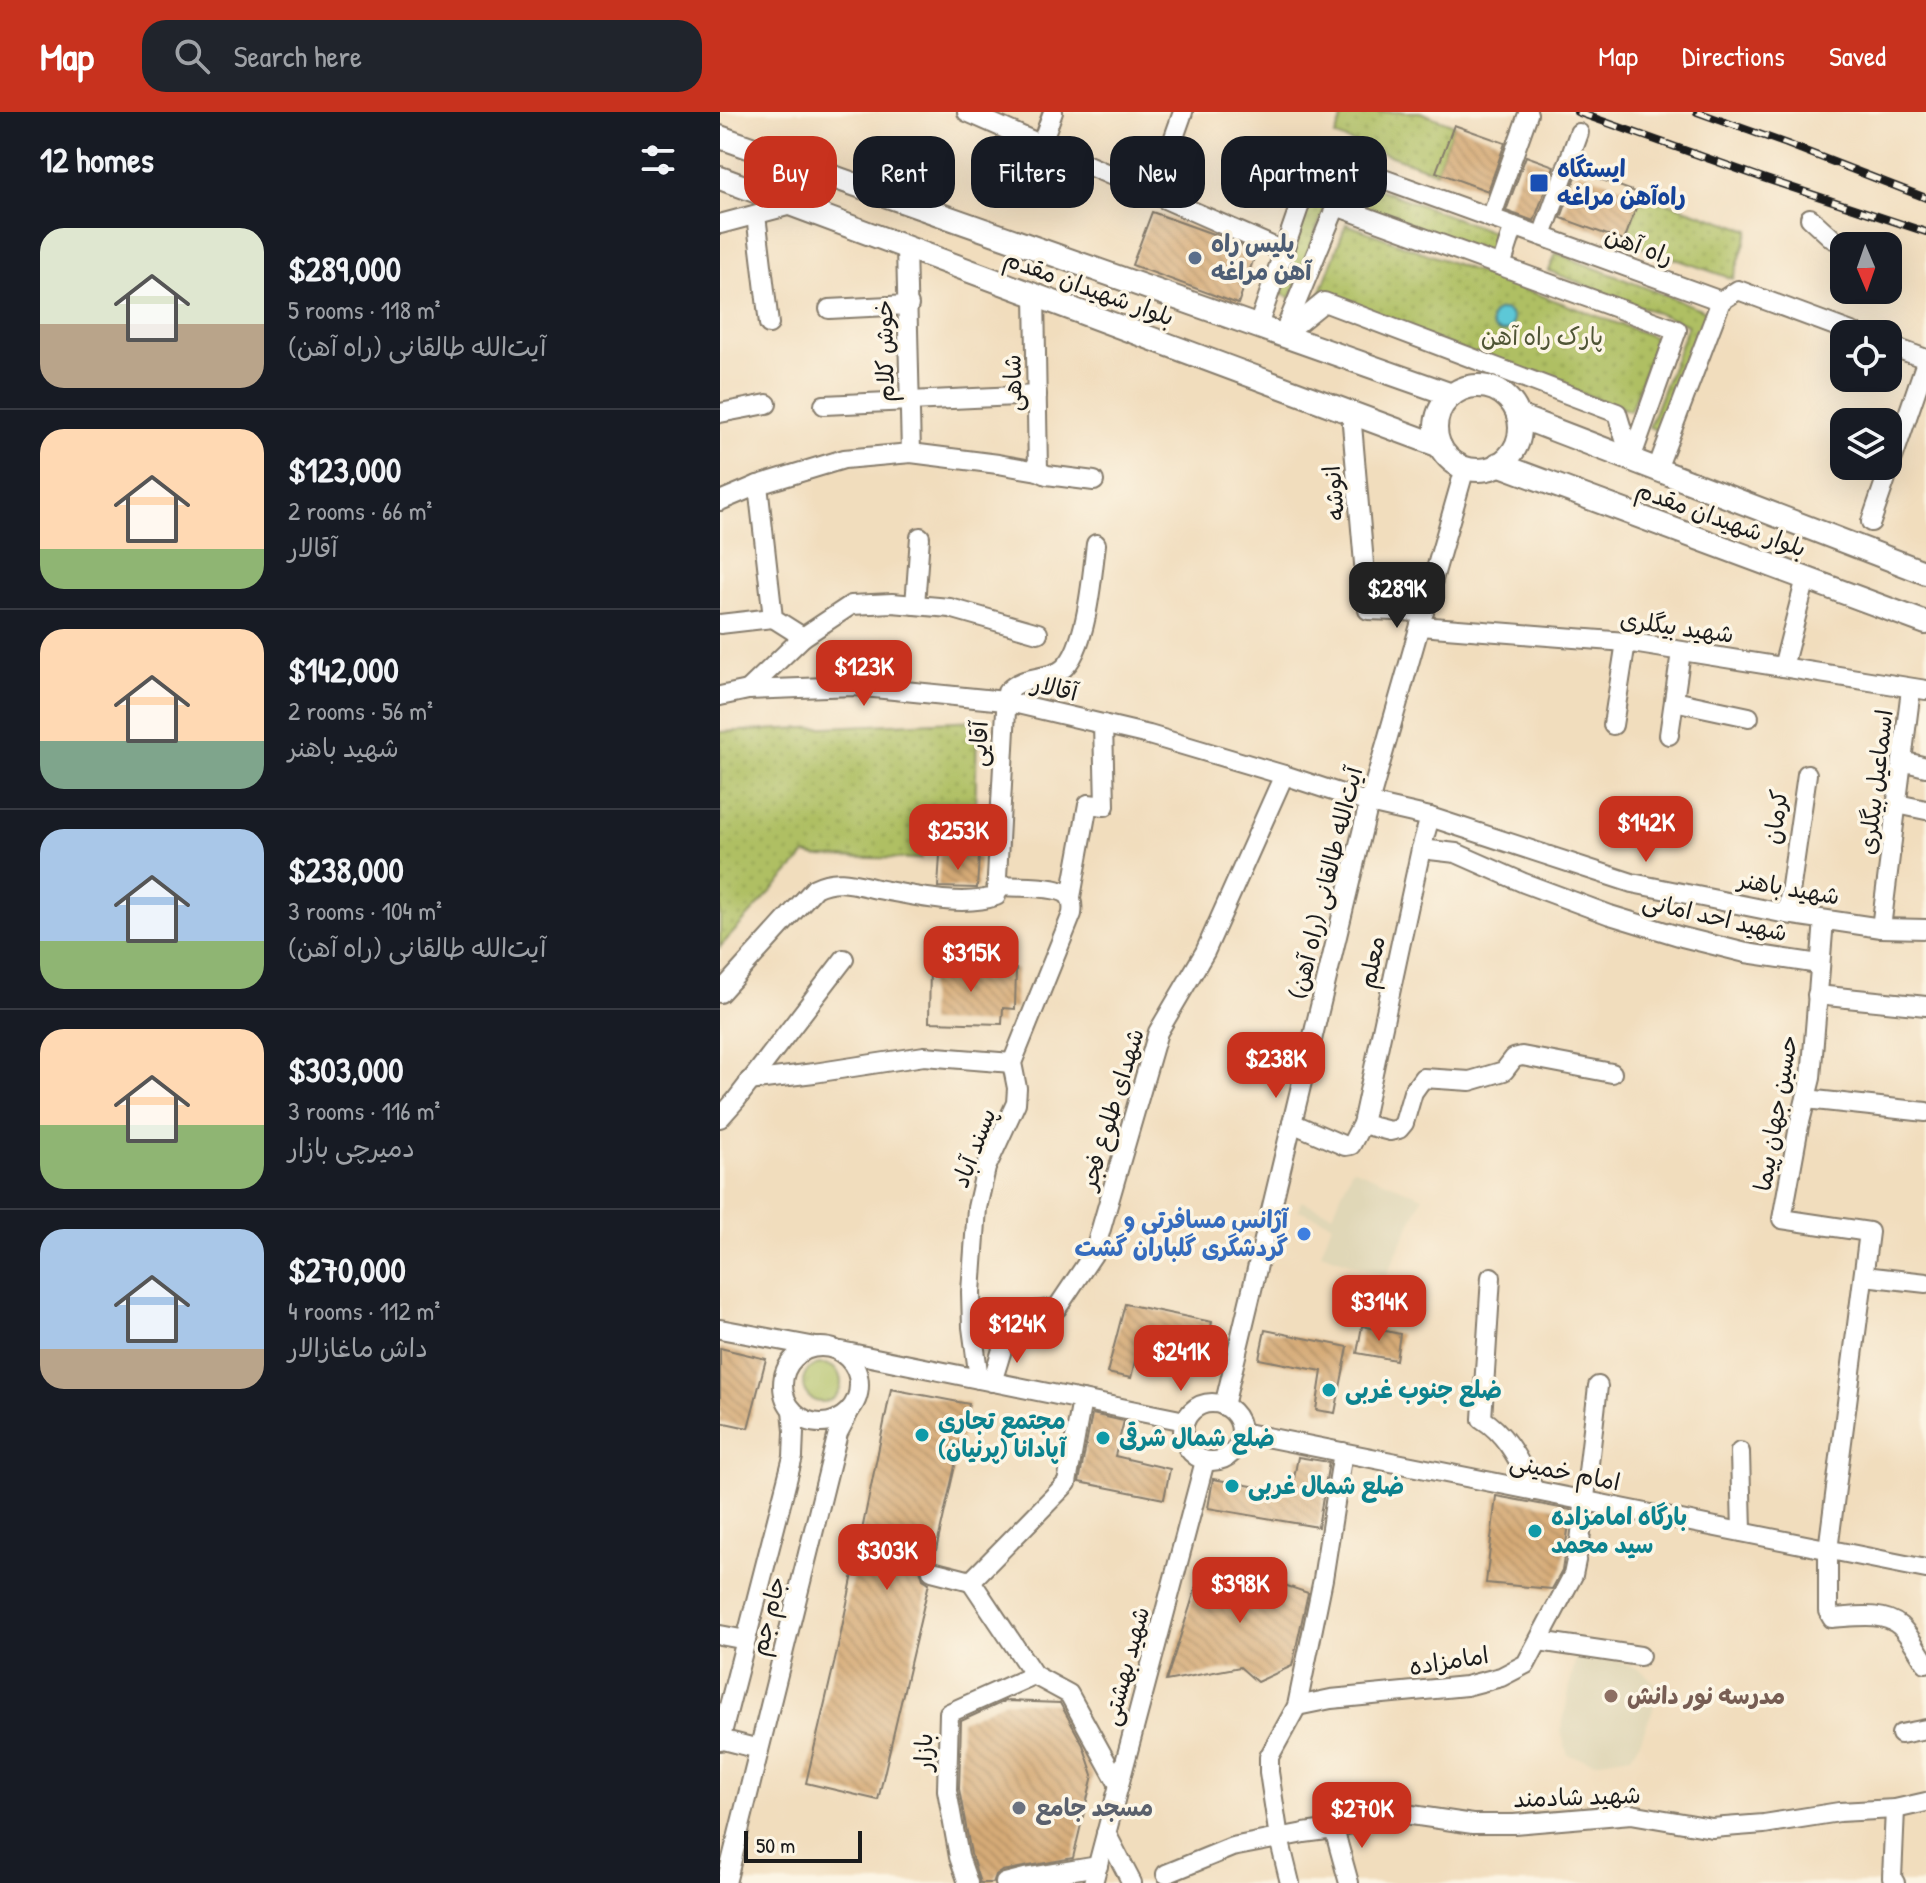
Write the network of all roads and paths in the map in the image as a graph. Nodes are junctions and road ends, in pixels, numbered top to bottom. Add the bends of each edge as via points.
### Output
1 (967, 112) edge
2 (1053, 112) edge
3 (1183, 112) edge
4 (1528, 114) dead end
5 (1579, 133) dead end
6 (1021, 136) edge
7 (1044, 136) edge
8 (1175, 136) edge
9 (720, 137) edge
10 (720, 178) edge
11 (744, 187) edge
12 (780, 208) edge
13 (799, 208) edge
14 (1186, 208) edge
15 (756, 215) junction
16 (1491, 218) junction
17 (1810, 218) dead end
18 (720, 224) edge
19 (1514, 226) junction
20 (1542, 236) junction
21 (1830, 236) edge
22 (906, 248) junction
23 (1283, 251) junction
24 (1501, 266) junction
25 (1035, 295) junction
26 (1721, 301) junction
27 (909, 305) junction
28 (829, 309) dead end
29 (769, 324) dead end
30 (1830, 324) edge
31 (1258, 326) junction
32 (1283, 335) junction
33 (1902, 351) edge
34 (1926, 361) edge
35 (1037, 395) junction
36 (1452, 395) junction
37 (910, 400) junction
38 (767, 404) dead end
39 (824, 405) dead end
40 (720, 413) edge
41 (1351, 413) junction
42 (1518, 416) junction
43 (1440, 446) junction
44 (911, 453) junction
45 (1631, 459) junction
46 (1498, 464) junction
47 (1465, 468) junction
48 (1657, 469) junction
49 (1038, 471) junction
50 (1094, 481) dead end
51 (758, 485) junction
52 (720, 501) edge
53 (1871, 522) dead end
54 (920, 537) dead end
55 (1096, 544) dead end
56 (1926, 573) edge
57 (1806, 578) junction
58 (915, 605) junction
59 (773, 618) junction
60 (1422, 619) junction
61 (1926, 623) edge
62 (720, 624) edge
63 (1038, 633) dead end
64 (803, 637) junction
65 (1626, 642) junction
66 (1681, 652) junction
67 (1783, 667) junction
68 (748, 690) junction
69 (1919, 690) edge
70 (720, 696) edge
71 (1005, 701) junction
72 (1674, 701) junction
73 (1749, 717) dead end
74 (1103, 724) junction
75 (1613, 725) dead end
76 (1669, 735) dead end
77 (1902, 761) junction
78 (1926, 767) edge
79 (1807, 774) dead end
80 (1284, 775) junction
81 (1369, 803) junction
82 (1897, 804) junction
83 (1926, 810) edge
84 (1430, 817) junction
85 (1421, 849) junction
86 (997, 886) junction
87 (1071, 897) junction
88 (1787, 914) junction
89 (1824, 920) junction
90 (1881, 928) junction
91 (1926, 929) edge
92 (844, 959) dead end
93 (1819, 964) junction
94 (720, 993) edge
95 (1817, 995) junction
96 (1926, 1006) edge
97 (1012, 1063) junction
98 (1612, 1073) dead end
99 (749, 1081) junction
100 (1806, 1099) junction
101 (1926, 1112) edge
102 (720, 1118) edge
103 (1292, 1123) junction
104 (1362, 1124) junction
105 (1864, 1276) junction
106 (1491, 1277) dead end
107 (1926, 1283) edge
108 (720, 1329) edge
109 (816, 1347) junction
110 (841, 1351) junction
111 (986, 1380) junction
112 (1598, 1386) dead end
113 (1082, 1400) junction
114 (1224, 1406) junction
115 (792, 1410) junction
116 (850, 1410) junction
117 (1185, 1421) junction
118 (1241, 1432) junction
119 (1343, 1452) junction
120 (1740, 1452) dead end
121 (1205, 1461) junction
122 (1535, 1491) junction
123 (1585, 1501) junction
124 (1742, 1532) junction
125 (1828, 1550) junction
126 (1926, 1569) edge
127 (932, 1571) dead end
128 (971, 1581) junction
129 (720, 1635) edge
130 (746, 1640) junction
131 (1539, 1641) junction
132 (1640, 1656) dead end
133 (1926, 1663) edge
134 (1034, 1675) junction
135 (1297, 1706) junction
136 (1926, 1729) edge
137 (1901, 1734) dead end
138 (720, 1739) edge
139 (759, 1749) junction
140 (1119, 1785) junction
141 (1926, 1802) edge
142 (1895, 1809) junction
143 (1334, 1829) junction
144 (1106, 1833) junction
145 (1279, 1838) junction
146 (1095, 1874) edge
147 (1166, 1874) dead end
148 (726, 1883) edge
149 (968, 1883) edge
150 (1005, 1883) edge
151 (1132, 1883) edge
152 (1290, 1883) edge
153 (1349, 1883) edge
154 (1895, 1883) edge

1 - 6 street
2 - 7 street
3 - 8 street
4 - 16 street
5 - 20 street
9 - 31 main road, بلوار شهیدان مقدم
10 - 11 main road, بلوار شهیدان مقدم
12 - 15 street
13 - 22 main road, بلوار شهیدان مقدم
14 - 23 street
15 - 18 street
15 - 29 street
16 - 19 street, راه آهن
16 - 23 street, راه آهن via 1317,155
17 - 21 street
19 - 20 street, راه آهن
19 - 24 street
20 - 26 street, راه آهن
22 - 25 main road, بلوار شهیدان مقدم
22 - 27 street, خوش کلام
23 - 31 street, راه آهن
24 - 32 street via 1336,206
24 - 45 street via 1677,330
25 - 35 street, شاهی
25 - 41 main road, بلوار شهیدان مقدم
26 - 30 street via 1738,290
26 - 48 street
27 - 28 street
27 - 37 street, خوش کلام
31 - 32 main road, بلوار شهیدان مقدم
32 - 36 main road, بلوار شهیدان مقدم
32 - 45 street via 1324,302 1617,413
33 - 34 street
34 - 53 street
35 - 37 street
35 - 49 street, شاهی
36 - 42 main road via 1465,388 1492,388 1504,395
36 - 43 main road via 1436,424
37 - 39 street
37 - 44 street, خوش کلام
38 - 40 street
41 - 43 main road, بلوار شهیدان مقدم
41 - 60 street, انوشه via 1368,610
42 - 45 main road, بلوار شهیدان مقدم
42 - 46 main road via 1515,449
43 - 47 main road
44 - 49 street
44 - 51 street via 844,459
45 - 48 main road, بلوار شهیدان مقدم
46 - 47 main road
46 - 57 main road, بلوار شهیدان مقدم
47 - 60 street, (راه آهن) آیت‌الله طالقانی
48 - 56 main road, بلوار شهیدان مقدم
49 - 50 street
51 - 52 street
51 - 59 street
54 - 58 street
55 - 71 street via 1086,617 1074,657 1060,671 1014,684
57 - 61 main road, بلوار شهیدان مقدم
57 - 67 street
58 - 63 street via 950,608
58 - 64 street via 851,605
59 - 62 street
59 - 64 street
60 - 65 street, شهید بیگلری
60 - 81 street, (راه آهن) آیت‌الله طالقانی
64 - 68 street
65 - 66 street, شهید بیگلری
65 - 75 street
66 - 67 street, شهید بیگلری
66 - 72 street
67 - 69 street, شهید بیگلری
68 - 70 street, آقالار
68 - 71 street, آقالار via 854,686
69 - 77 street, اسماعیل بیگلری
71 - 74 street, آقالار
71 - 86 street, آقایی
72 - 73 street
72 - 76 street
74 - 80 street, آقالار
74 - 87 street, پسند آباد via 1105,806 1088,804
77 - 78 street
77 - 82 street, اسماعیل بیگلری
79 - 88 street, کرمان
80 - 81 street, آقالار
80 - 111 street, شهدای طلوع فجر via 1205,952 1158,1032 1094,1253 1057,1308 1013,1314
81 - 84 street, شهید باهنر
81 - 103 street, (راه آهن) آیت‌الله طالقانی
82 - 83 street
82 - 90 street, اسماعیل بیگلری
84 - 85 street, معلم
84 - 88 street, شهید باهنر via 1632,883
85 - 93 street, شهید احد امانی via 1456,853 1596,910 1682,937
85 - 104 street, معلم
86 - 87 street via 1053,889
86 - 94 street via 996,896 976,901 825,883
87 - 97 street, پسند آباد via 1072,914
88 - 89 street, شهید باهنر
89 - 90 street, شهید باهنر
89 - 93 street, حسین جهان پیما
90 - 91 street, شهید باهنر
92 - 99 street
93 - 95 street, حسین جهان پیما
95 - 96 street
95 - 100 street, حسین جهان پیما
97 - 99 street via 924,1056
97 - 111 street, پسند آباد via 1016,1103 986,1168 977,1208 972,1327
98 - 104 street via 1522,1056 1504,1071 1470,1081 1423,1078 1399,1129
99 - 102 street
100 - 101 street
100 - 105 street, حسین جهان پیما via 1782,1219 1869,1232
103 - 104 street via 1345,1146 1351,1145
103 - 114 street, (راه آهن) آیت‌الله طالقانی
105 - 107 street
105 - 125 street
106 - 122 street via 1482,1419 1508,1443
108 - 109 street
109 - 110 street
109 - 115 street via 796,1356 784,1374 785,1398
110 - 111 street
110 - 116 street via 858,1372 860,1386
111 - 113 street
112 - 123 street, امامزاده
113 - 117 street
113 - 128 street via 1067,1483
114 - 117 street via 1206,1404
114 - 118 street via 1237,1416
115 - 116 street via 802,1418 828,1423
115 - 130 street, جام جم via 793,1457
116 - 139 street, جام جم via 838,1433
117 - 121 street via 1184,1441
118 - 119 street, امام خمینی
118 - 121 street via 1231,1455
119 - 122 street, امام خمینی
119 - 135 street
120 - 124 street
121 - 140 street, شهید بهشتی
122 - 123 street, امام خمینی
123 - 124 street, امام خمینی
123 - 131 street, امامزاده via 1573,1575
124 - 125 street, امام خمینی
125 - 126 street, امام خمینی
125 - 133 street via 1832,1618 1879,1617 1900,1626
127 - 128 street
128 - 134 street
129 - 130 street
130 - 138 street, جام جم
131 - 132 street
131 - 135 street, امامزاده via 1526,1664 1501,1677
134 - 140 street via 1069,1694
134 - 149 street, بازار via 949,1713 947,1790
135 - 145 street via 1269,1757
136 - 137 street
138 - 139 street
139 - 148 street, جام جم
140 - 144 street, شهید بهشتی
141 - 142 street, شهید شادمند
142 - 143 street, شهید شادمند via 1712,1828 1631,1814 1473,1824 1393,1814
142 - 154 street
143 - 145 street, شهید شادمند
143 - 153 street
144 - 146 street, شهید بهشتی
144 - 151 street
145 - 147 street, شهید شادمند via 1232,1847
145 - 152 street
146 - 150 street

